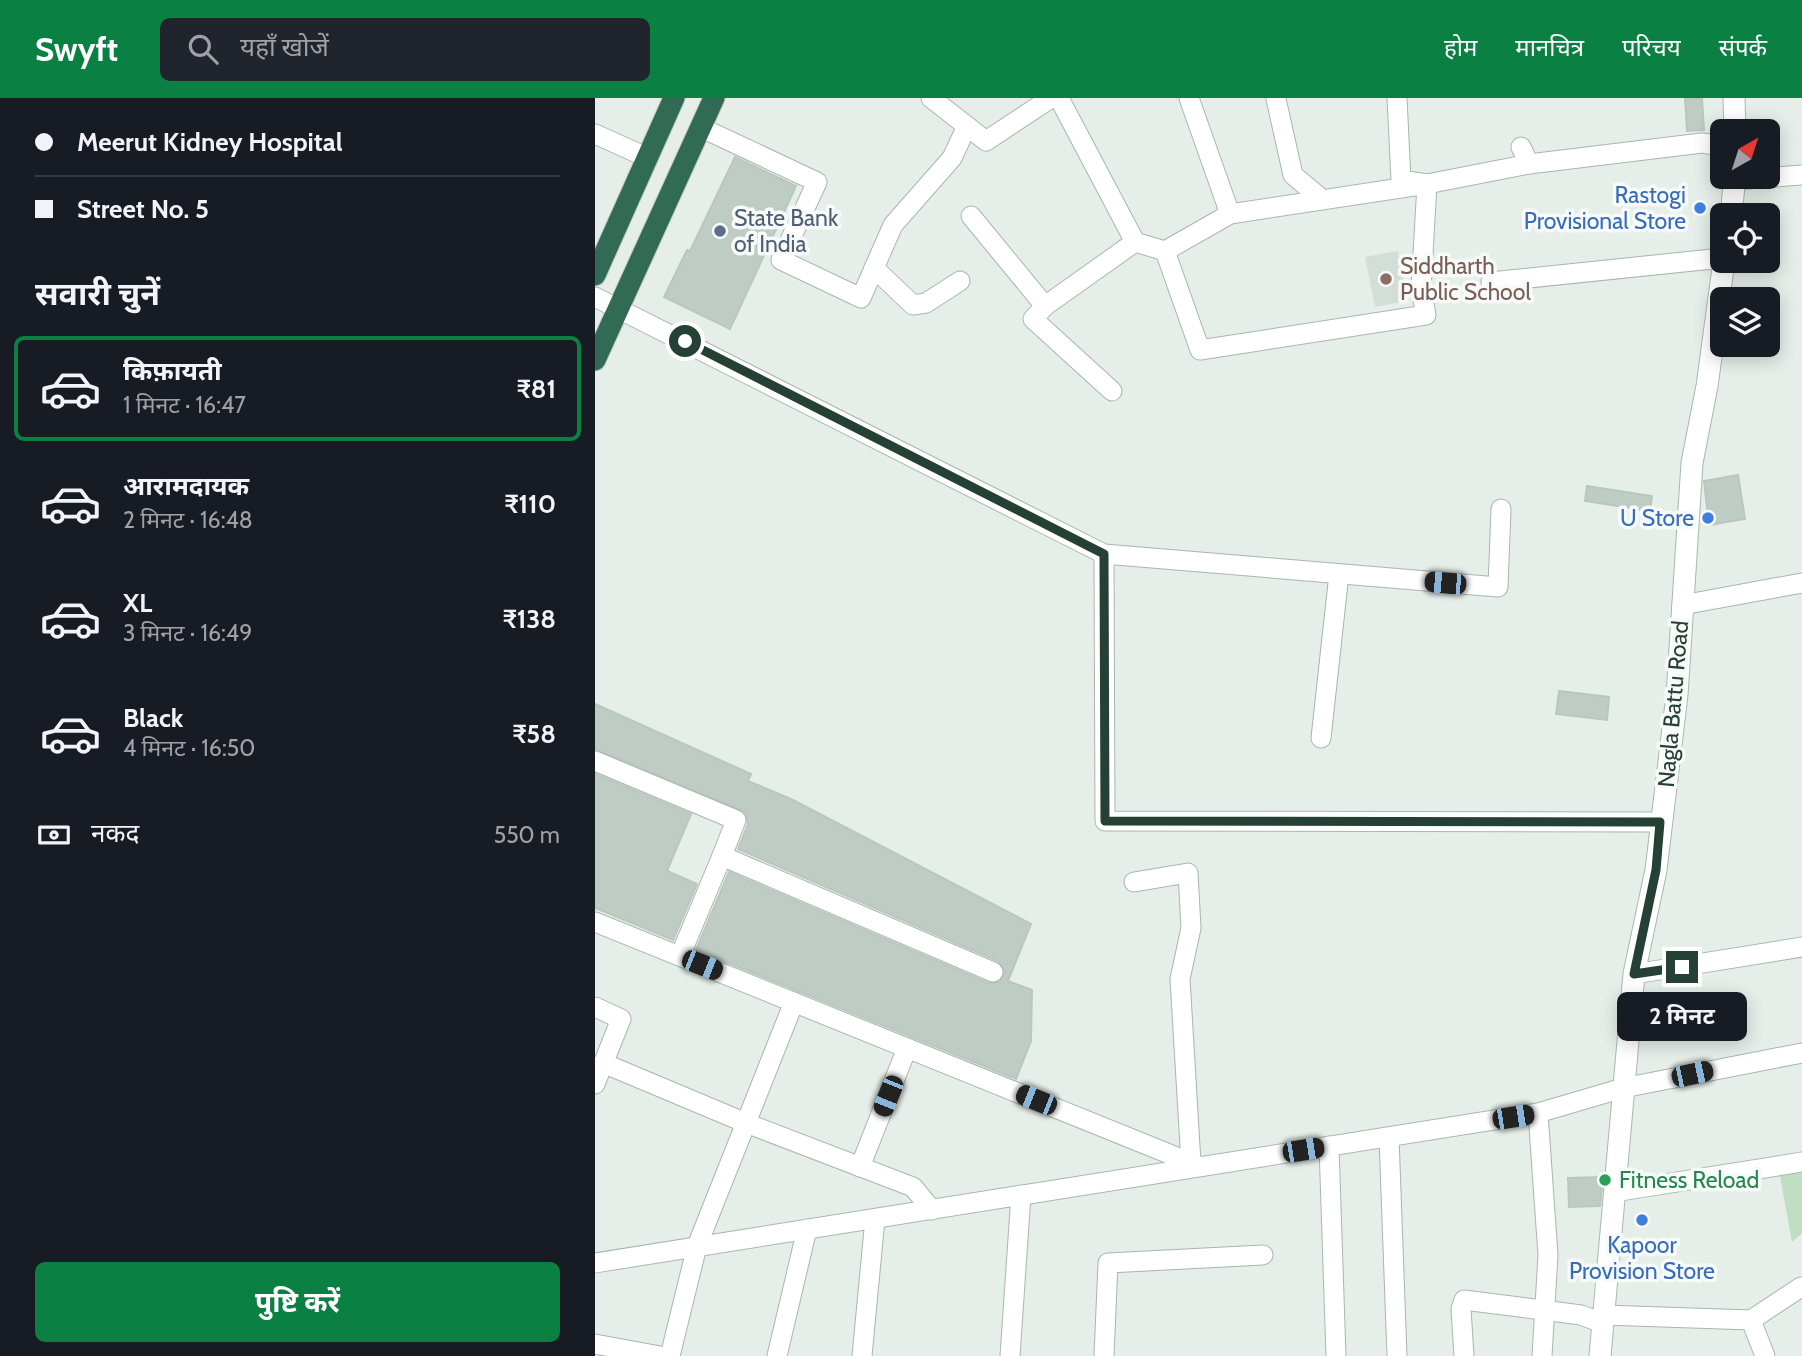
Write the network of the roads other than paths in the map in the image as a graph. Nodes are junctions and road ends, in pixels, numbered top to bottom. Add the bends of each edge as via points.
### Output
1 (674, 98) edge
2 (714, 98) edge
3 (931, 98) edge
4 (1051, 98) edge
5 (1059, 98) edge
6 (1189, 98) edge
7 (1398, 98) edge
8 (1734, 98) edge
9 (1276, 99) edge
10 (1735, 119) edge
11 (967, 126) junction
12 (702, 128) junction
13 (595, 134) edge
14 (1710, 145) edge
15 (646, 157) junction
16 (1802, 175) edge
17 (1780, 176) edge
18 (1427, 184) junction
19 (1324, 200) junction
20 (1230, 214) junction
21 (971, 216) dead end
22 (1135, 242) junction
23 (1165, 251) junction
24 (1710, 261) edge
25 (874, 268) junction
26 (1721, 273) edge
27 (595, 275) edge
28 (960, 281) dead end
29 (1491, 282) dead end
30 (595, 297) edge
31 (1045, 306) junction
32 (619, 308) junction
33 (595, 360) edge
34 (1112, 390) dead end
35 (1501, 509) dead end
36 (1104, 554) junction
37 (1339, 574) junction
38 (1802, 583) edge
39 (1682, 605) junction
40 (1321, 738) dead end
41 (595, 761) edge
42 (1660, 822) junction
43 (722, 856) junction
44 (1134, 882) dead end
45 (595, 922) edge
46 (1802, 947) edge
47 (680, 956) junction
48 (993, 972) dead end
49 (1634, 974) junction
50 (794, 1002) junction
51 (595, 1007) edge
52 (907, 1048) junction
53 (1802, 1052) edge
54 (603, 1063) junction
55 (595, 1084) edge
56 (1623, 1088) junction
57 (1538, 1113) junction
58 (746, 1123) junction
59 (1389, 1137) junction
60 (1329, 1146) junction
61 (1802, 1163) edge
62 (1196, 1165) junction
63 (860, 1167) junction
64 (1614, 1192) junction
65 (1021, 1195) junction
66 (932, 1210) junction
67 (875, 1219) junction
68 (807, 1229) junction
69 (697, 1247) junction
70 (1263, 1255) dead end
71 (595, 1263) edge
72 (1801, 1287) edge
73 (1545, 1310) junction
74 (1603, 1319) junction
75 (1751, 1320) junction
76 (595, 1343) edge
77 (660, 1356) edge
78 (670, 1356) edge
79 (777, 1356) edge
80 (862, 1356) edge
81 (1010, 1356) edge
82 (1104, 1356) edge
83 (1336, 1356) edge
84 (1397, 1356) edge
85 (1464, 1356) edge
86 (1542, 1356) edge
87 (1599, 1356) edge
88 (1765, 1356) edge

1 - 15 highway
2 - 12 highway
3 - 11 street
4 - 11 street via 986,141
5 - 22 street
6 - 20 street
7 - 18 street via 1401,180
8 - 10 street
9 - 19 street via 1293,175
11 - 25 street via 952,158 893,225
12 - 25 street via 817,182 781,260 861,298
12 - 32 highway
13 - 15 street
14 - 18 street via 1525,155
15 - 27 highway
16 - 17 street
18 - 19 street
18 - 23 street via 1421,289 1426,315 1200,350
19 - 20 street
20 - 23 street
21 - 31 street
22 - 23 street
22 - 31 street
24 - 29 street
25 - 28 street via 913,305 926,303
26 - 39 street, Nagla Battu Road via 1692,463
30 - 32 street
31 - 34 street via 1033,319
32 - 33 highway
32 - 36 street
35 - 37 street via 1498,587
36 - 37 street
36 - 42 street via 1105,821
37 - 40 street
38 - 39 street
39 - 42 street, Nagla Battu Road via 1677,695
41 - 43 street via 736,820
42 - 49 street, Nagla Battu Road via 1656,870
43 - 47 street
43 - 48 street
44 - 62 street via 1188,873 1191,928 1180,979
45 - 47 street
46 - 49 street
47 - 50 street
49 - 56 street, Nagla Battu Road
50 - 52 street
50 - 58 street
51 - 54 street via 621,1019
52 - 62 street
52 - 63 street
53 - 56 street
54 - 55 street
54 - 58 street
56 - 57 street
56 - 64 street, Nagla Battu Road
57 - 59 street
57 - 73 street via 1548,1255
58 - 63 street
58 - 69 street
59 - 60 street
59 - 84 street
60 - 62 street
60 - 83 street
61 - 64 street
62 - 65 street
63 - 66 street via 913,1187
64 - 74 street, Nagla Battu Road
65 - 66 street
65 - 81 street
66 - 67 street
67 - 68 street
67 - 80 street
68 - 69 street
68 - 79 street
69 - 71 street
69 - 78 street
70 - 82 street via 1108,1263
72 - 75 street
73 - 74 street
73 - 85 street via 1464,1300
73 - 86 street
74 - 75 street
74 - 87 street, Nagla Battu Road
75 - 88 street
76 - 77 street

